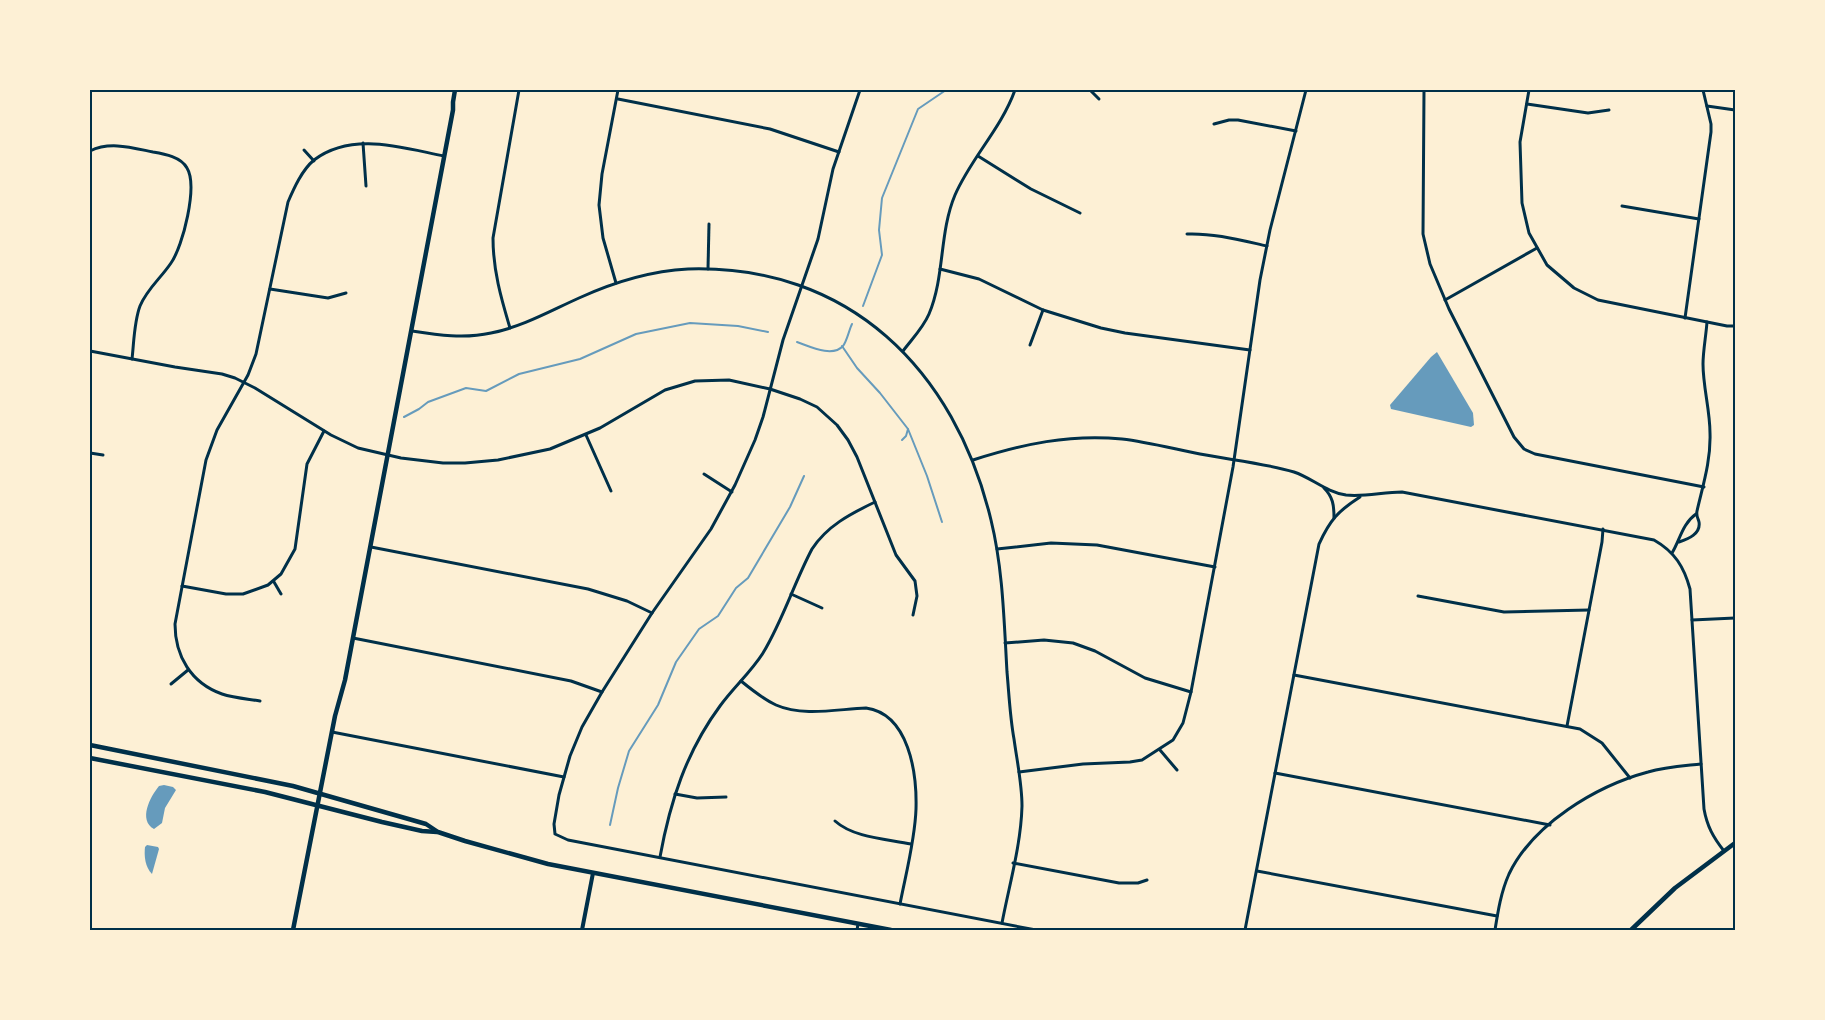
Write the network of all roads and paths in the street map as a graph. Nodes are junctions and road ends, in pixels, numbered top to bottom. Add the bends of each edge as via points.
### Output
1 (455, 90) edge
2 (519, 90) edge
3 (618, 90) edge
4 (860, 90) edge
5 (1015, 90) edge
6 (1090, 90) edge
7 (1306, 90) edge
8 (1424, 90) edge
9 (1529, 90) edge
10 (1703, 90) edge
11 (618, 99) junction
12 (1099, 99) dead end
13 (1528, 104) junction
14 (1707, 106) junction
15 (1609, 110) dead end
16 (1735, 110) edge
17 (1214, 124) dead end
18 (1296, 131) junction
19 (363, 143) junction
20 (304, 150) dead end
21 (90, 151) edge
22 (839, 152) junction
23 (445, 156) junction
24 (978, 156) junction
25 (314, 160) junction
26 (366, 186) dead end
27 (1622, 206) dead end
28 (1080, 213) dead end
29 (1699, 219) junction
30 (710, 224) dead end
31 (1187, 234) dead end
32 (1267, 246) junction
33 (1537, 248) junction
34 (708, 269) junction
35 (940, 269) junction
36 (616, 283) junction
37 (802, 287) junction
38 (270, 289) junction
39 (346, 293) dead end
40 (1444, 300) junction
41 (1043, 310) junction
42 (1685, 318) junction
43 (1708, 322) junction
44 (1735, 326) edge
45 (510, 328) junction
46 (412, 331) junction
47 (1030, 345) dead end
48 (1250, 350) junction
49 (90, 351) edge
50 (903, 351) junction
51 (132, 359) junction
52 (244, 382) junction
53 (770, 390) junction
54 (324, 431) junction
55 (586, 435) junction
56 (90, 453) edge
57 (103, 455) dead end
58 (388, 455) junction
59 (973, 460) junction
60 (1234, 460) junction
61 (704, 474) dead end
62 (1704, 486) junction
63 (1324, 488) junction
64 (611, 491) dead end
65 (732, 492) junction
66 (1361, 496) junction
67 (875, 502) junction
68 (1696, 514) junction
69 (1334, 518) junction
70 (1603, 529) junction
71 (1679, 542) junction
72 (370, 547) junction
73 (997, 549) junction
74 (1672, 553) junction
75 (1215, 566) junction
76 (274, 582) junction
77 (182, 586) junction
78 (281, 594) dead end
79 (791, 594) junction
80 (1418, 596) dead end
81 (822, 608) dead end
82 (1589, 610) junction
83 (652, 613) junction
84 (913, 615) dead end
85 (1735, 618) edge
86 (1692, 620) junction
87 (353, 638) junction
88 (1005, 643) junction
89 (188, 670) junction
90 (1294, 675) junction
91 (741, 681) junction
92 (171, 684) dead end
93 (602, 692) junction
94 (1191, 692) junction
95 (260, 701) dead end
96 (1567, 726) junction
97 (332, 732) junction
98 (90, 746) edge
99 (1160, 750) junction
100 (90, 758) edge
101 (1701, 764) junction
102 (1177, 770) dead end
103 (1018, 772) junction
104 (1275, 773) junction
105 (564, 777) junction
106 (1630, 778) junction
107 (320, 793) junction
108 (675, 794) junction
109 (726, 797) dead end
110 (318, 806) junction
111 (835, 821) dead end
112 (1550, 825) junction
113 (438, 832) junction
114 (1735, 843) edge
115 (911, 844) junction
116 (1724, 851) junction
117 (660, 857) junction
118 (1013, 863) junction
119 (1257, 871) junction
120 (593, 873) junction
121 (1147, 880) dead end
122 (900, 904) junction
123 (1498, 916) junction
124 (1002, 923) junction
125 (858, 924) junction
126 (293, 930) edge
127 (582, 930) edge
128 (857, 930) edge
129 (892, 930) edge
130 (1036, 930) edge
131 (1245, 930) edge
132 (1495, 930) edge
133 (1631, 930) edge

1 - 23 main road
2 - 45 street via 493,238 496,280
3 - 11 street
4 - 22 street
5 - 24 street via 1002,120
6 - 12 street
7 - 18 street
8 - 40 street via 1424,234 1430,264
9 - 13 street
10 - 14 street
11 - 22 street via 770,128
11 - 36 street via 602,174 599,205 603,238
13 - 15 street via 1588,113
13 - 33 street via 1519,156 1524,212
14 - 16 street
14 - 29 street via 1711,132
17 - 18 street via 1238,120
18 - 32 street
19 - 23 street
19 - 25 street via 336,149
19 - 26 street
20 - 25 street
21 - 51 street via 112,145 166,154 187,168 191,182 183,238 172,263 146,294 140,308
22 - 37 street via 818,239
23 - 46 main road
24 - 28 street via 1031,189
24 - 35 street via 962,181 950,211
25 - 38 street via 297,182 288,202
27 - 29 street
29 - 42 street
30 - 34 street
31 - 32 street via 1220,236
32 - 48 street
33 - 40 street
33 - 42 street via 1554,271 1581,292 1621,306
34 - 36 street via 660,272
34 - 37 street via 753,273
35 - 41 street via 980,279
35 - 50 street via 929,313
36 - 45 street
37 - 50 street via 846,306
37 - 53 street
38 - 39 street via 328,298
38 - 52 street via 258,347
40 - 62 street via 1511,431 1524,449 1535,454
41 - 47 street
41 - 48 street via 1125,333
42 - 43 street
43 - 44 street
43 - 62 street via 1703,362 1710,432
45 - 46 street via 468,336
46 - 58 main road
48 - 60 street
49 - 51 street
50 - 59 street via 942,399
51 - 52 street via 222,374
52 - 54 street
52 - 77 street via 217,430 206,460
53 - 55 street via 729,380 695,381 665,390
53 - 65 street via 755,440
53 - 67 street via 816,407 837,425 856,454
54 - 58 street via 358,448
54 - 76 street via 304,473 295,549
55 - 58 street via 550,449 498,460 465,463 420,461
55 - 64 street
56 - 57 street
58 - 72 main road
59 - 60 street via 1029,443 1083,438 1125,440
59 - 73 street via 986,498
60 - 63 street via 1294,472
60 - 75 street
61 - 65 street
62 - 68 street
63 - 66 street
63 - 69 street via 1331,496
65 - 83 street via 702,544
66 - 69 street via 1342,508
66 - 70 street via 1402,492
67 - 79 street via 826,531 812,550
67 - 84 street via 896,555 915,581 917,596
68 - 71 street via 1682,530
68 - 71 street via 1698,529 1689,539
69 - 90 street via 1319,544
70 - 74 street via 1654,540
70 - 82 street
71 - 74 street
72 - 83 street via 588,589
72 - 87 main road
73 - 75 street via 1051,543 1079,544
73 - 88 street
74 - 86 street via 1685,572
75 - 94 street
76 - 77 street via 234,595
76 - 78 street
77 - 89 street via 175,634 178,652
79 - 81 street
79 - 91 street via 762,654
80 - 82 street via 1504,612
82 - 96 street
83 - 93 street
85 - 86 street
86 - 101 street
87 - 93 street via 571,681
87 - 97 main road
88 - 94 street via 1057,640 1073,643 1095,651 1144,678
88 - 103 street
89 - 92 street
89 - 95 street via 200,682 221,693
90 - 96 street
90 - 104 street
91 - 108 street via 703,731
91 - 115 street via 764,699 791,710 866,708 887,715 901,733 912,768 916,808
93 - 105 street via 582,727
94 - 99 street via 1183,723 1173,740
96 - 106 street via 1580,729 1602,743
97 - 105 street
97 - 107 main road
98 - 107 main road via 225,771
99 - 102 street
99 - 103 street via 1142,760 1130,762
100 - 110 main road via 256,790
101 - 106 street
101 - 116 street via 1706,822
103 - 118 street via 1022,806
104 - 112 street
104 - 119 street
105 - 117 street via 555,815 555,834 568,840
106 - 112 street via 1600,790
107 - 110 main road
107 - 113 main road via 426,824
108 - 109 street via 697,798
108 - 117 street
110 - 113 main road
110 - 126 main road
111 - 115 street via 861,834
112 - 123 street via 1519,857 1502,893
113 - 120 main road via 512,855
114 - 116 main road
115 - 122 street
116 - 133 main road via 1675,888
117 - 122 street
118 - 121 street via 1119,883
118 - 124 street
119 - 123 street
119 - 131 street
120 - 125 main road
120 - 127 street
122 - 124 street
123 - 132 street
124 - 130 street
125 - 128 street
125 - 129 main road

